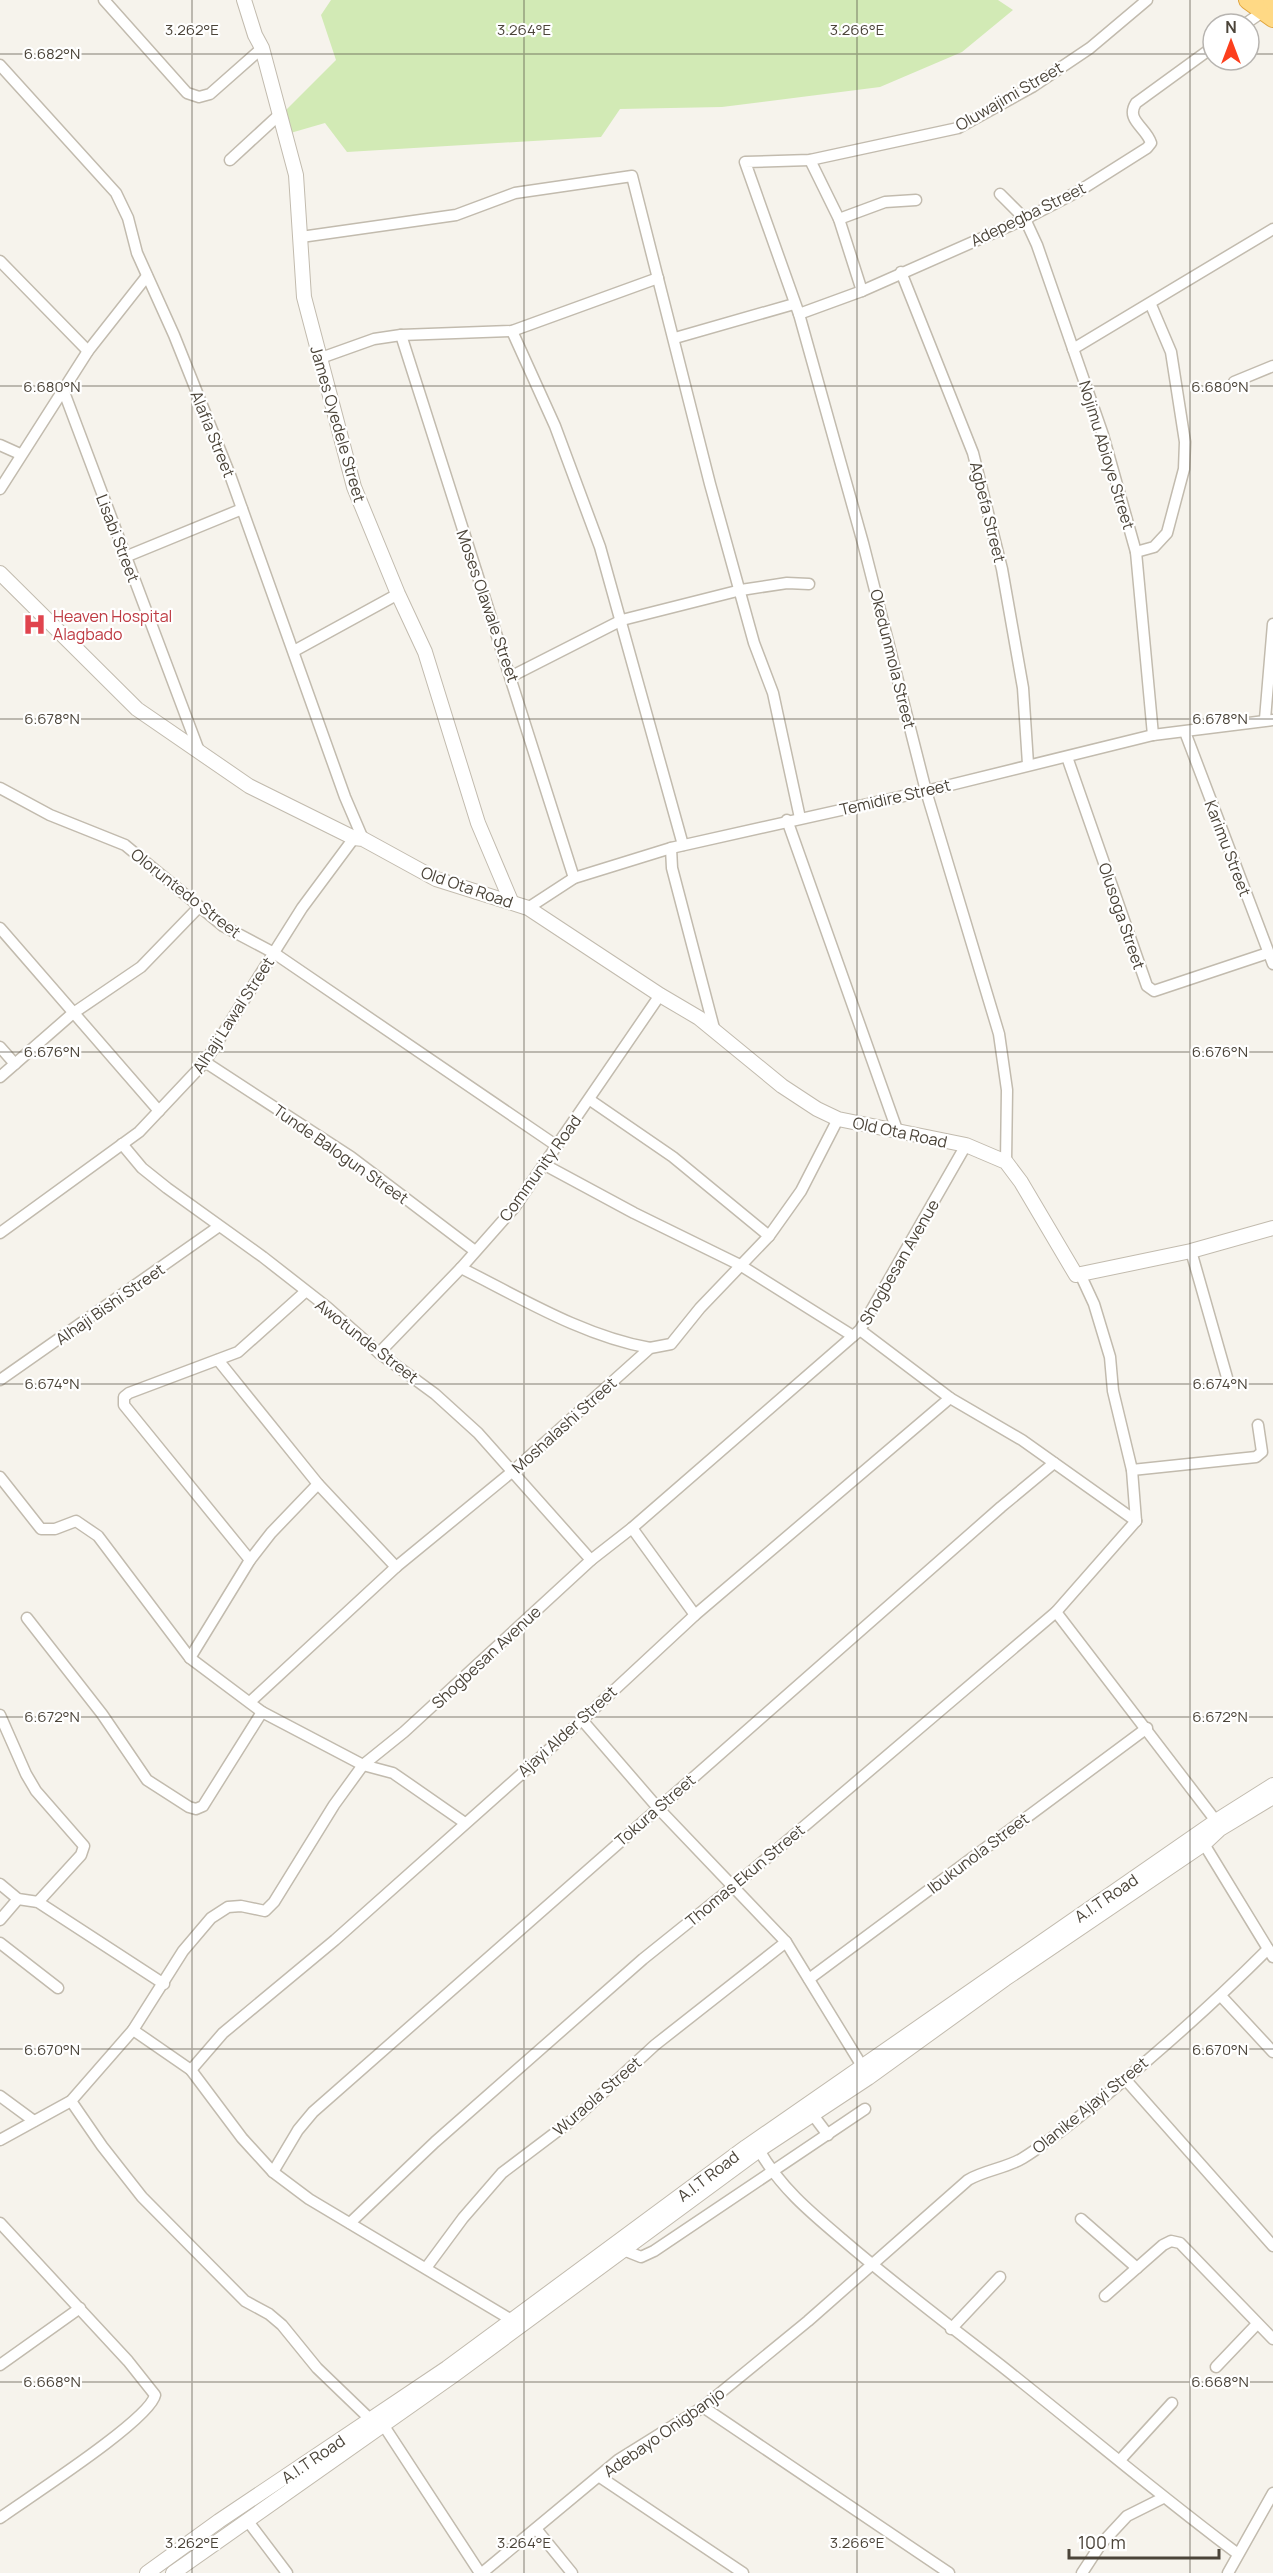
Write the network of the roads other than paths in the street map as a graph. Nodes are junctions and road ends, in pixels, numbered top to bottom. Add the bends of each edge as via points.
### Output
1 (104, 0) edge
2 (244, 0) edge
3 (1147, 0) edge
4 (1248, 0) edge
5 (1270, 7) edge
6 (262, 48) junction
7 (1201, 56) edge
8 (0, 65) edge
9 (280, 114) junction
10 (230, 159) dead end
11 (810, 160) junction
12 (745, 162) joint
13 (1000, 194) dead end
14 (916, 200) dead end
15 (839, 219) junction
16 (1025, 219) junction
17 (1273, 229) edge
18 (301, 237) junction
19 (0, 261) edge
20 (901, 272) junction
21 (147, 276) junction
22 (658, 278) junction
23 (862, 291) junction
24 (794, 304) junction
25 (1151, 305) junction
26 (799, 314) junction
27 (512, 331) junction
28 (401, 335) junction
29 (675, 338) junction
30 (1073, 349) junction
31 (88, 351) junction
32 (318, 359) junction
33 (1273, 366) edge
34 (1234, 382) dead end
35 (63, 392) junction
36 (0, 445) edge
37 (20, 454) junction
38 (0, 489) edge
39 (242, 509) junction
40 (1136, 552) junction
41 (125, 557) junction
42 (0, 573) edge
43 (809, 584) dead end
44 (741, 590) junction
45 (398, 594) junction
46 (622, 620) junction
47 (1273, 624) edge
48 (294, 651) junction
49 (512, 676) junction
50 (1269, 720) edge
51 (1185, 732) junction
52 (1153, 735) junction
53 (199, 751) junction
54 (1067, 757) junction
55 (1028, 764) junction
56 (0, 788) edge
57 (926, 791) junction
58 (800, 818) junction
59 (787, 820) junction
60 (358, 839) junction
61 (683, 845) junction
62 (671, 848) junction
63 (574, 878) junction
64 (512, 901) junction
65 (199, 907) junction
66 (528, 908) junction
67 (0, 928) edge
68 (273, 953) junction
69 (1268, 954) junction
70 (1273, 964) edge
71 (660, 995) junction
72 (72, 1014) junction
73 (715, 1032) junction
74 (0, 1047) edge
75 (205, 1062) junction
76 (15, 1064) junction
77 (0, 1077) edge
78 (590, 1100) junction
79 (159, 1111) junction
80 (838, 1119) junction
81 (897, 1130) junction
82 (122, 1144) junction
83 (966, 1145) junction
84 (557, 1146) junction
85 (1006, 1162) junction
86 (545, 1165) junction
87 (218, 1227) junction
88 (1273, 1228) edge
89 (0, 1233) edge
90 (769, 1236) junction
91 (475, 1251) junction
92 (1191, 1251) junction
93 (740, 1265) junction
94 (461, 1268) junction
95 (1081, 1276) junction
96 (305, 1292) junction
97 (856, 1333) junction
98 (650, 1348) junction
99 (379, 1353) junction
100 (218, 1360) junction
101 (0, 1380) edge
102 (1228, 1381) dead end
103 (950, 1398) junction
104 (1258, 1425) dead end
105 (1054, 1463) junction
106 (1132, 1470) junction
107 (513, 1471) junction
108 (0, 1477) edge
109 (318, 1484) junction
110 (1136, 1521) junction
111 (632, 1528) junction
112 (250, 1560) junction
113 (591, 1560) junction
114 (396, 1567) junction
115 (1056, 1612) junction
116 (695, 1615) junction
117 (27, 1618) dead end
118 (190, 1658) junction
119 (250, 1702) junction
120 (262, 1712) junction
121 (0, 1715) edge
122 (582, 1720) junction
123 (1147, 1728) junction
124 (363, 1765) junction
125 (1273, 1785) edge
126 (1273, 1797) edge
127 (1258, 1800) junction
128 (658, 1808) junction
129 (1215, 1821) junction
130 (465, 1823) junction
131 (1204, 1844) junction
132 (0, 1884) edge
133 (734, 1887) junction
134 (18, 1899) junction
135 (38, 1902) junction
136 (0, 1920) edge
137 (0, 1942) edge
138 (786, 1942) junction
139 (1270, 1953) edge
140 (809, 1979) junction
141 (164, 1984) junction
142 (58, 1988) dead end
143 (1221, 1996) junction
144 (132, 2030) junction
145 (1273, 2052) edge
146 (862, 2066) junction
147 (191, 2070) junction
148 (1125, 2079) junction
149 (0, 2096) edge
150 (71, 2101) junction
151 (865, 2109) dead end
152 (813, 2115) junction
153 (34, 2121) junction
154 (828, 2135) junction
155 (0, 2140) edge
156 (759, 2150) junction
157 (273, 2172) junction
158 (772, 2174) junction
159 (1081, 2219) dead end
160 (0, 2223) edge
161 (350, 2223) junction
162 (1273, 2246) edge
163 (626, 2251) junction
164 (872, 2265) junction
165 (426, 2268) junction
166 (1137, 2268) junction
167 (1000, 2277) dead end
168 (1105, 2296) dead end
169 (80, 2308) junction
170 (510, 2319) junction
171 (1257, 2324) junction
172 (951, 2329) junction
173 (1273, 2339) edge
174 (0, 2365) edge
175 (1216, 2367) dead end
176 (1172, 2403) dead end
177 (703, 2407) junction
178 (370, 2419) junction
179 (384, 2426) junction
180 (1120, 2460) junction
181 (600, 2476) junction
182 (1273, 2493) edge
183 (1163, 2498) junction
184 (0, 2518) edge
185 (247, 2520) junction
186 (537, 2530) junction
187 (1238, 2554) junction
188 (147, 2573) edge
189 (173, 2573) edge
190 (287, 2573) edge
191 (481, 2573) edge
192 (572, 2573) edge
193 (743, 2573) edge
194 (949, 2573) edge
195 (1082, 2573) edge
196 (1228, 2573) edge

1 - 6 street via 187,93 199,97 210,94
2 - 6 street, James Oyedele Street
3 - 11 street, Oluwajimi Street via 1090,48 1032,87 958,128
4 - 5 highway
6 - 9 street, James Oyedele Street
7 - 16 street, Adepegba Street via 1136,103 1132,117 1149,135 1152,142 1147,148
8 - 21 street, Alafia Street via 116,194
9 - 10 street
9 - 18 street, James Oyedele Street via 296,176
11 - 12 street, Oluwajimi Street
11 - 15 street
12 - 24 street, Okedunmola Street
13 - 16 street, Nojimu Abioye Street
14 - 15 street via 885,202
15 - 23 street
16 - 20 street, Adepegba Street
16 - 30 street, Nojimu Abioye Street
17 - 25 street
18 - 22 street via 456,215 515,193 632,176
18 - 32 street, James Oyedele Street via 304,297
19 - 31 street
20 - 23 street, Adepegba Street
20 - 55 street, Agbefa Street via 973,453 1002,569 1023,688
21 - 31 street
21 - 39 street, Alafia Street
22 - 27 street
22 - 29 street
23 - 26 street, Adepegba Street
24 - 26 street, Okedunmola Street
24 - 29 street
25 - 30 street
25 - 40 street via 1171,352 1185,442 1184,469 1167,533 1154,547
26 - 57 street, Okedunmola Street
27 - 28 street
27 - 46 street via 555,426 600,547
28 - 32 street via 374,339
28 - 49 street, Moses Olawale Street via 466,545
29 - 44 street via 710,484
30 - 40 street, Nojimu Abioye Street via 1103,435
31 - 35 street
32 - 45 street, James Oyedele Street via 354,487
33 - 34 street
35 - 37 street
35 - 41 street, Lisabi Street
36 - 37 street
37 - 38 street
39 - 41 street
39 - 48 street, Alafia Street
40 - 52 street, Nojimu Abioye Street
41 - 53 street, Lisabi Street
42 - 53 street, Old Ota Road via 126,700
43 - 44 street
44 - 46 street
44 - 58 street via 772,693
45 - 48 street
45 - 64 street, James Oyedele Street via 425,652 478,823
46 - 49 street
46 - 61 street
47 - 50 street
48 - 60 street, Alafia Street
49 - 63 street, Moses Olawale Street
50 - 51 street, Temidire Street
51 - 52 street, Temidire Street
51 - 69 street, Karimu Street
52 - 54 street, Temidire Street
53 - 60 street, Old Ota Road via 249,786
54 - 55 street, Temidire Street
54 - 69 street, Olusoga Street via 1147,986 1154,991
55 - 57 street, Temidire Street
56 - 65 street, Oloruntedo Street via 50,815 124,845
57 - 58 street, Temidire Street
57 - 85 street, Okedunmola Street via 999,1035 1007,1090
58 - 59 street, Temidire Street
59 - 61 street, Temidire Street
59 - 81 street
60 - 64 street, Old Ota Road via 436,879
60 - 68 street, Alhaji Lawal Street via 302,908
61 - 62 street, Temidire Street
62 - 63 street, Temidire Street
62 - 73 street via 672,868
63 - 66 street, Temidire Street
64 - 66 street, Old Ota Road
65 - 68 street, Oloruntedo Street via 223,926
65 - 72 street via 141,967
66 - 71 street, Old Ota Road
67 - 72 street
68 - 75 street, Alhaji Lawal Street
68 - 84 street, Oloruntedo Street
69 - 70 street, Karimu Street
71 - 73 street, Old Ota Road via 699,1017
71 - 78 street, Community Road
72 - 76 street
72 - 79 street
73 - 80 street, Old Ota Road via 795,1096
74 - 76 street
75 - 79 street, Alhaji Lawal Street
75 - 91 street, Tunde Balogun Street via 351,1157
76 - 77 street
78 - 84 street, Community Road
78 - 90 street via 673,1157
79 - 82 street, Alhaji Lawal Street
80 - 81 street, Old Ota Road
80 - 90 street, Moshalashi Street via 801,1191
81 - 83 street, Old Ota Road
82 - 87 street, Awotunde Street via 142,1168
82 - 89 street, Alhaji Lawal Street
83 - 85 street, Old Ota Road
83 - 97 street, Shogbesan Avenue
84 - 86 street, Community Road
85 - 95 street via 1073,1270
86 - 91 street, Community Road via 514,1208
86 - 93 street
87 - 96 street, Awotunde Street
87 - 101 street, Alhaji Bishi Street
88 - 92 street
90 - 93 street, Moshalashi Street
91 - 94 street, Community Road
92 - 95 street
92 - 102 street
93 - 97 street
93 - 98 street, Moshalashi Street via 671,1344
94 - 98 street via 560,1318 628,1344
94 - 99 street, Community Road
95 - 106 street via 1110,1357 1113,1390
96 - 99 street, Awotunde Street
96 - 100 street via 248,1345
97 - 103 street
97 - 111 street, Shogbesan Avenue
98 - 107 street, Moshalashi Street
99 - 107 street, Awotunde Street via 435,1394
100 - 109 street
100 - 112 street via 129,1393 124,1397 124,1405
103 - 105 street
103 - 116 street, Ajayi Alder Street
104 - 106 street via 1262,1452 1256,1457
105 - 110 street
105 - 128 street, Tokura Street
106 - 110 street
107 - 113 street, Awotunde Street
107 - 114 street, Moshalashi Street
108 - 118 street via 41,1529 55,1529 76,1521 98,1536
109 - 112 street
109 - 114 street
110 - 115 street, Thomas Ekun Street
111 - 113 street, Shogbesan Avenue
111 - 116 street
112 - 118 street
113 - 124 street, Shogbesan Avenue
114 - 119 street, Moshalashi Street
115 - 123 street
115 - 133 street, Thomas Ekun Street
116 - 122 street, Ajayi Alder Street
117 - 120 street via 127,1747 147,1780 189,1807 203,1806
118 - 119 street
119 - 120 street
120 - 124 street
121 - 135 street via 36,1791 84,1846 81,1855
122 - 128 street
122 - 130 street, Ajayi Alder Street
123 - 129 street
123 - 140 street, Ibukunola Street
124 - 130 street via 393,1773
124 - 141 street, Shogbesan Avenue via 274,1902 265,1911 228,1907 211,1918 183,1951
125 - 127 street, A.I.T Road
126 - 127 street, A.I.T Road
127 - 129 street, A.I.T Road
127 - 131 street, A.I.T Road
128 - 133 street
128 - 157 street, Tokura Street via 313,2112
129 - 146 street, A.I.T Road
130 - 147 street, Ajayi Alder Street via 224,2033
131 - 139 street
131 - 152 street, A.I.T Road
132 - 134 street
133 - 138 street
133 - 161 street, Thomas Ekun Street via 635,1966 435,2142
134 - 135 street
134 - 136 street
135 - 141 street
137 - 142 street
138 - 140 street
138 - 165 street, Wuraola Street via 655,2045 580,2114 502,2173
139 - 143 street, Olanike Ajayi Street
140 - 146 street
141 - 144 street, Shogbesan Avenue
143 - 145 street
143 - 148 street, Olanike Ajayi Street
144 - 147 street
144 - 150 street, Shogbesan Avenue
146 - 170 street, A.I.T Road
147 - 157 street
148 - 162 street
148 - 164 street, Olanike Ajayi Street via 1045,2144 1019,2160 968,2180
149 - 153 street
150 - 153 street, Shogbesan Avenue
150 - 178 street via 142,2197 245,2301 282,2325 317,2368
151 - 154 street
152 - 154 street
152 - 156 street, A.I.T Road
153 - 155 street, Shogbesan Avenue
154 - 158 street
156 - 158 street
156 - 163 street, A.I.T Road
157 - 161 street
158 - 163 street via 646,2255 634,2256
158 - 164 street
159 - 166 street
160 - 169 street
161 - 165 street
163 - 179 street, A.I.T Road
164 - 172 street
164 - 177 street, Adebayo Onigbanjo
165 - 170 street
166 - 168 street
166 - 171 street via 1163,2245 1180,2243
167 - 172 street
169 - 174 street
169 - 184 street via 153,2392 154,2400 109,2441
170 - 178 street, A.I.T Road via 447,2368
171 - 173 street
171 - 175 street
172 - 180 street
176 - 180 street
177 - 181 street, Adebayo Onigbanjo via 618,2460
177 - 194 street
178 - 188 street, A.I.T Road
179 - 185 street, A.I.T Road
179 - 191 street
180 - 183 street
181 - 186 street, Adebayo Onigbanjo
181 - 193 street
182 - 187 street
183 - 187 street
183 - 195 street via 1127,2516 1101,2544
185 - 189 street, A.I.T Road
185 - 190 street
186 - 191 street, Adebayo Onigbanjo
186 - 192 street
187 - 196 street

